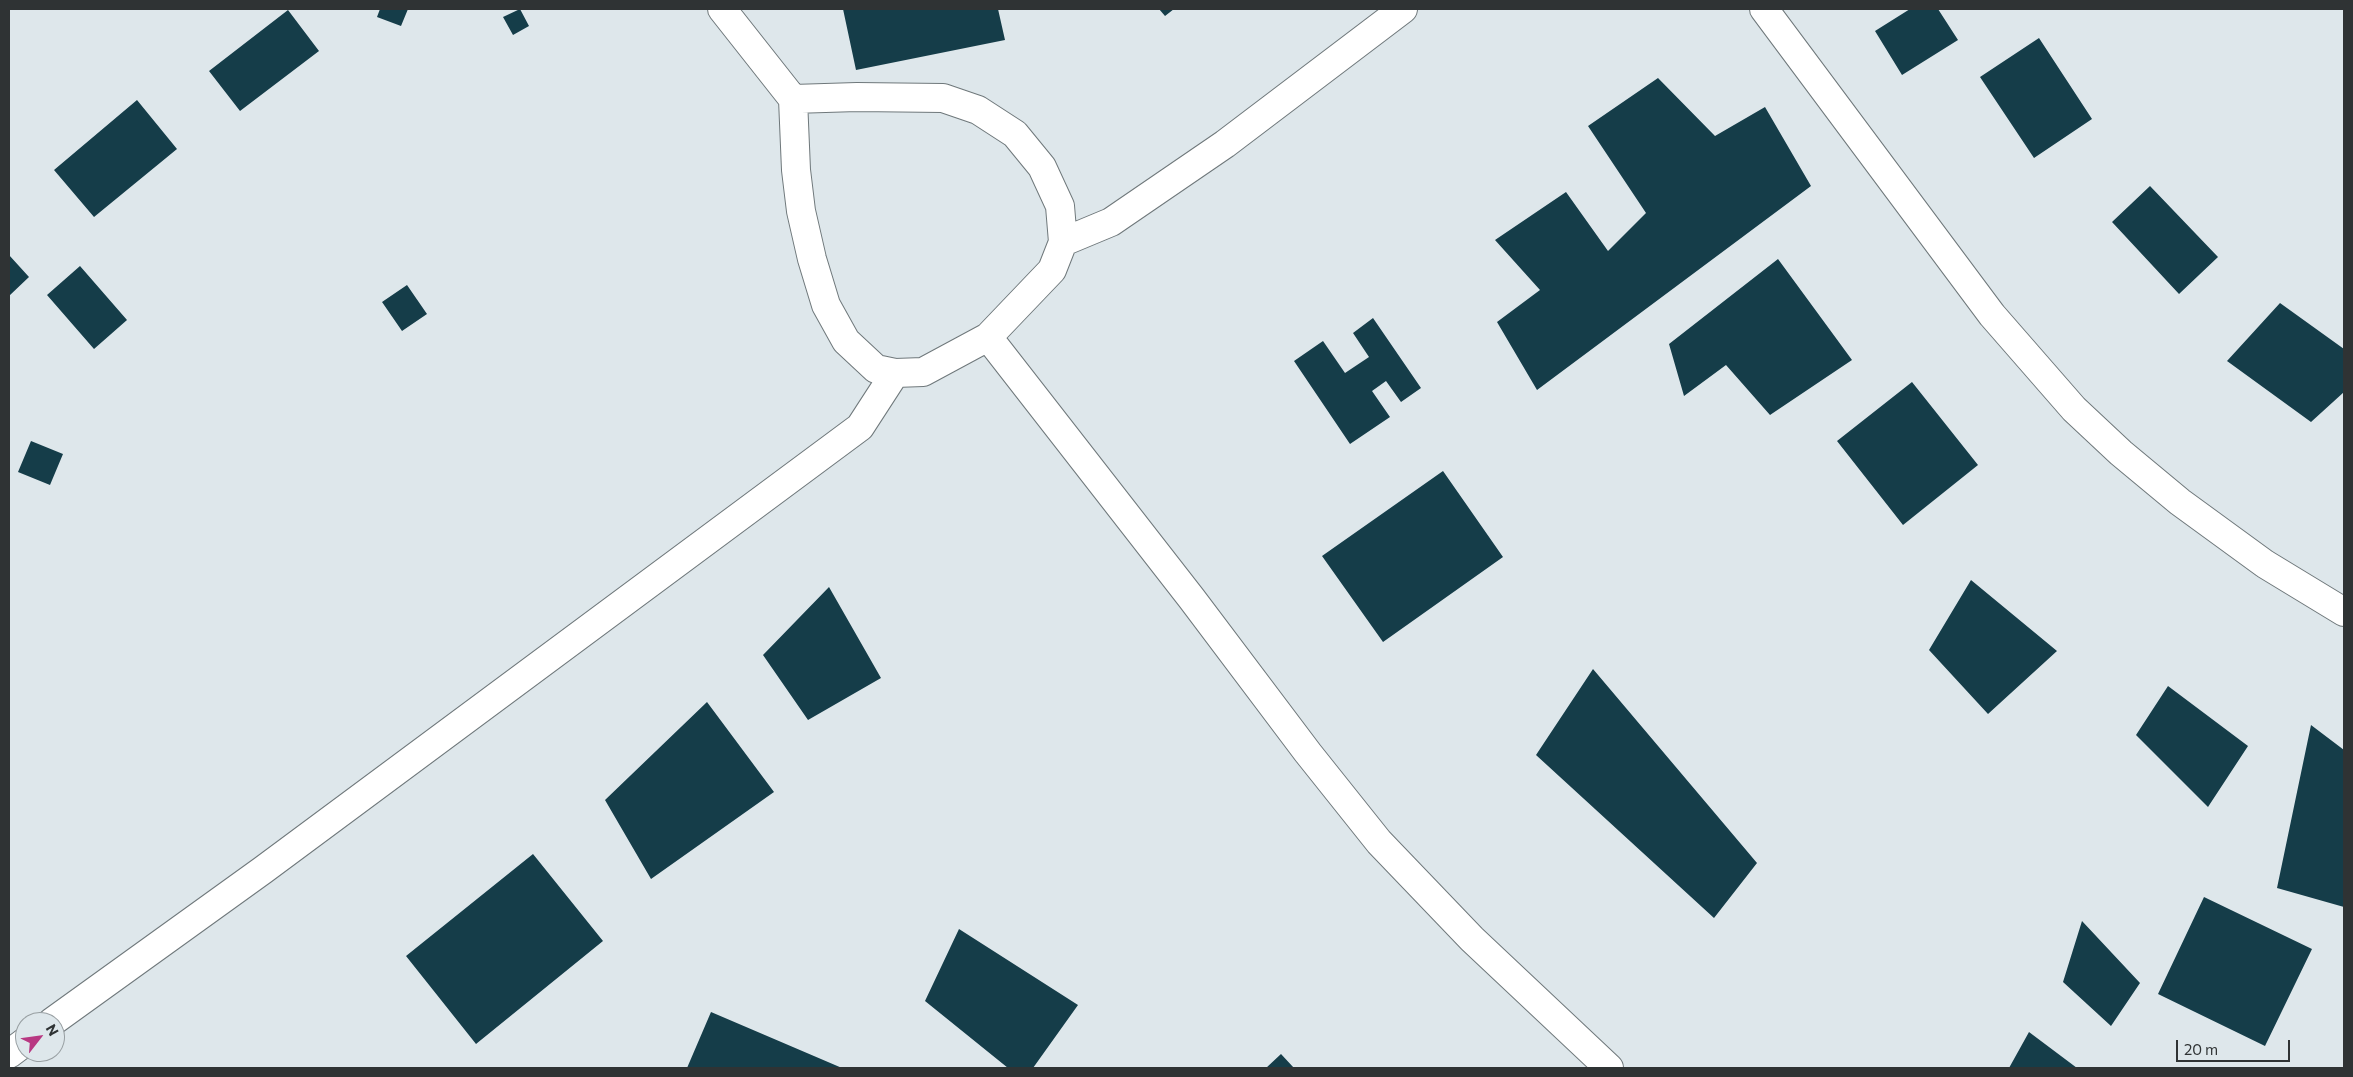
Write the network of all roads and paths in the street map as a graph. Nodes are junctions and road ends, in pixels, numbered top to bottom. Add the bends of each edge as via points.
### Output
1 (722, 9) edge
2 (1403, 9) edge
3 (1764, 9) edge
4 (793, 99) junction
5 (1063, 242) junction
6 (988, 337) junction
7 (895, 373) junction
8 (2344, 612) edge
9 (65, 1013) edge
10 (1609, 1068) edge

1 - 4 street
2 - 5 street via 1217,149 1111,222
3 - 8 street via 1992,315 2074,409 2180,502 2265,564
4 - 5 street via 943,98 978,110 1015,134 1042,167 1060,206
4 - 7 street via 801,211 826,305 846,341 876,369
5 - 6 street via 1052,270
6 - 7 street via 923,372
6 - 10 street via 1379,842 1472,939
7 - 9 street via 860,427 263,870

